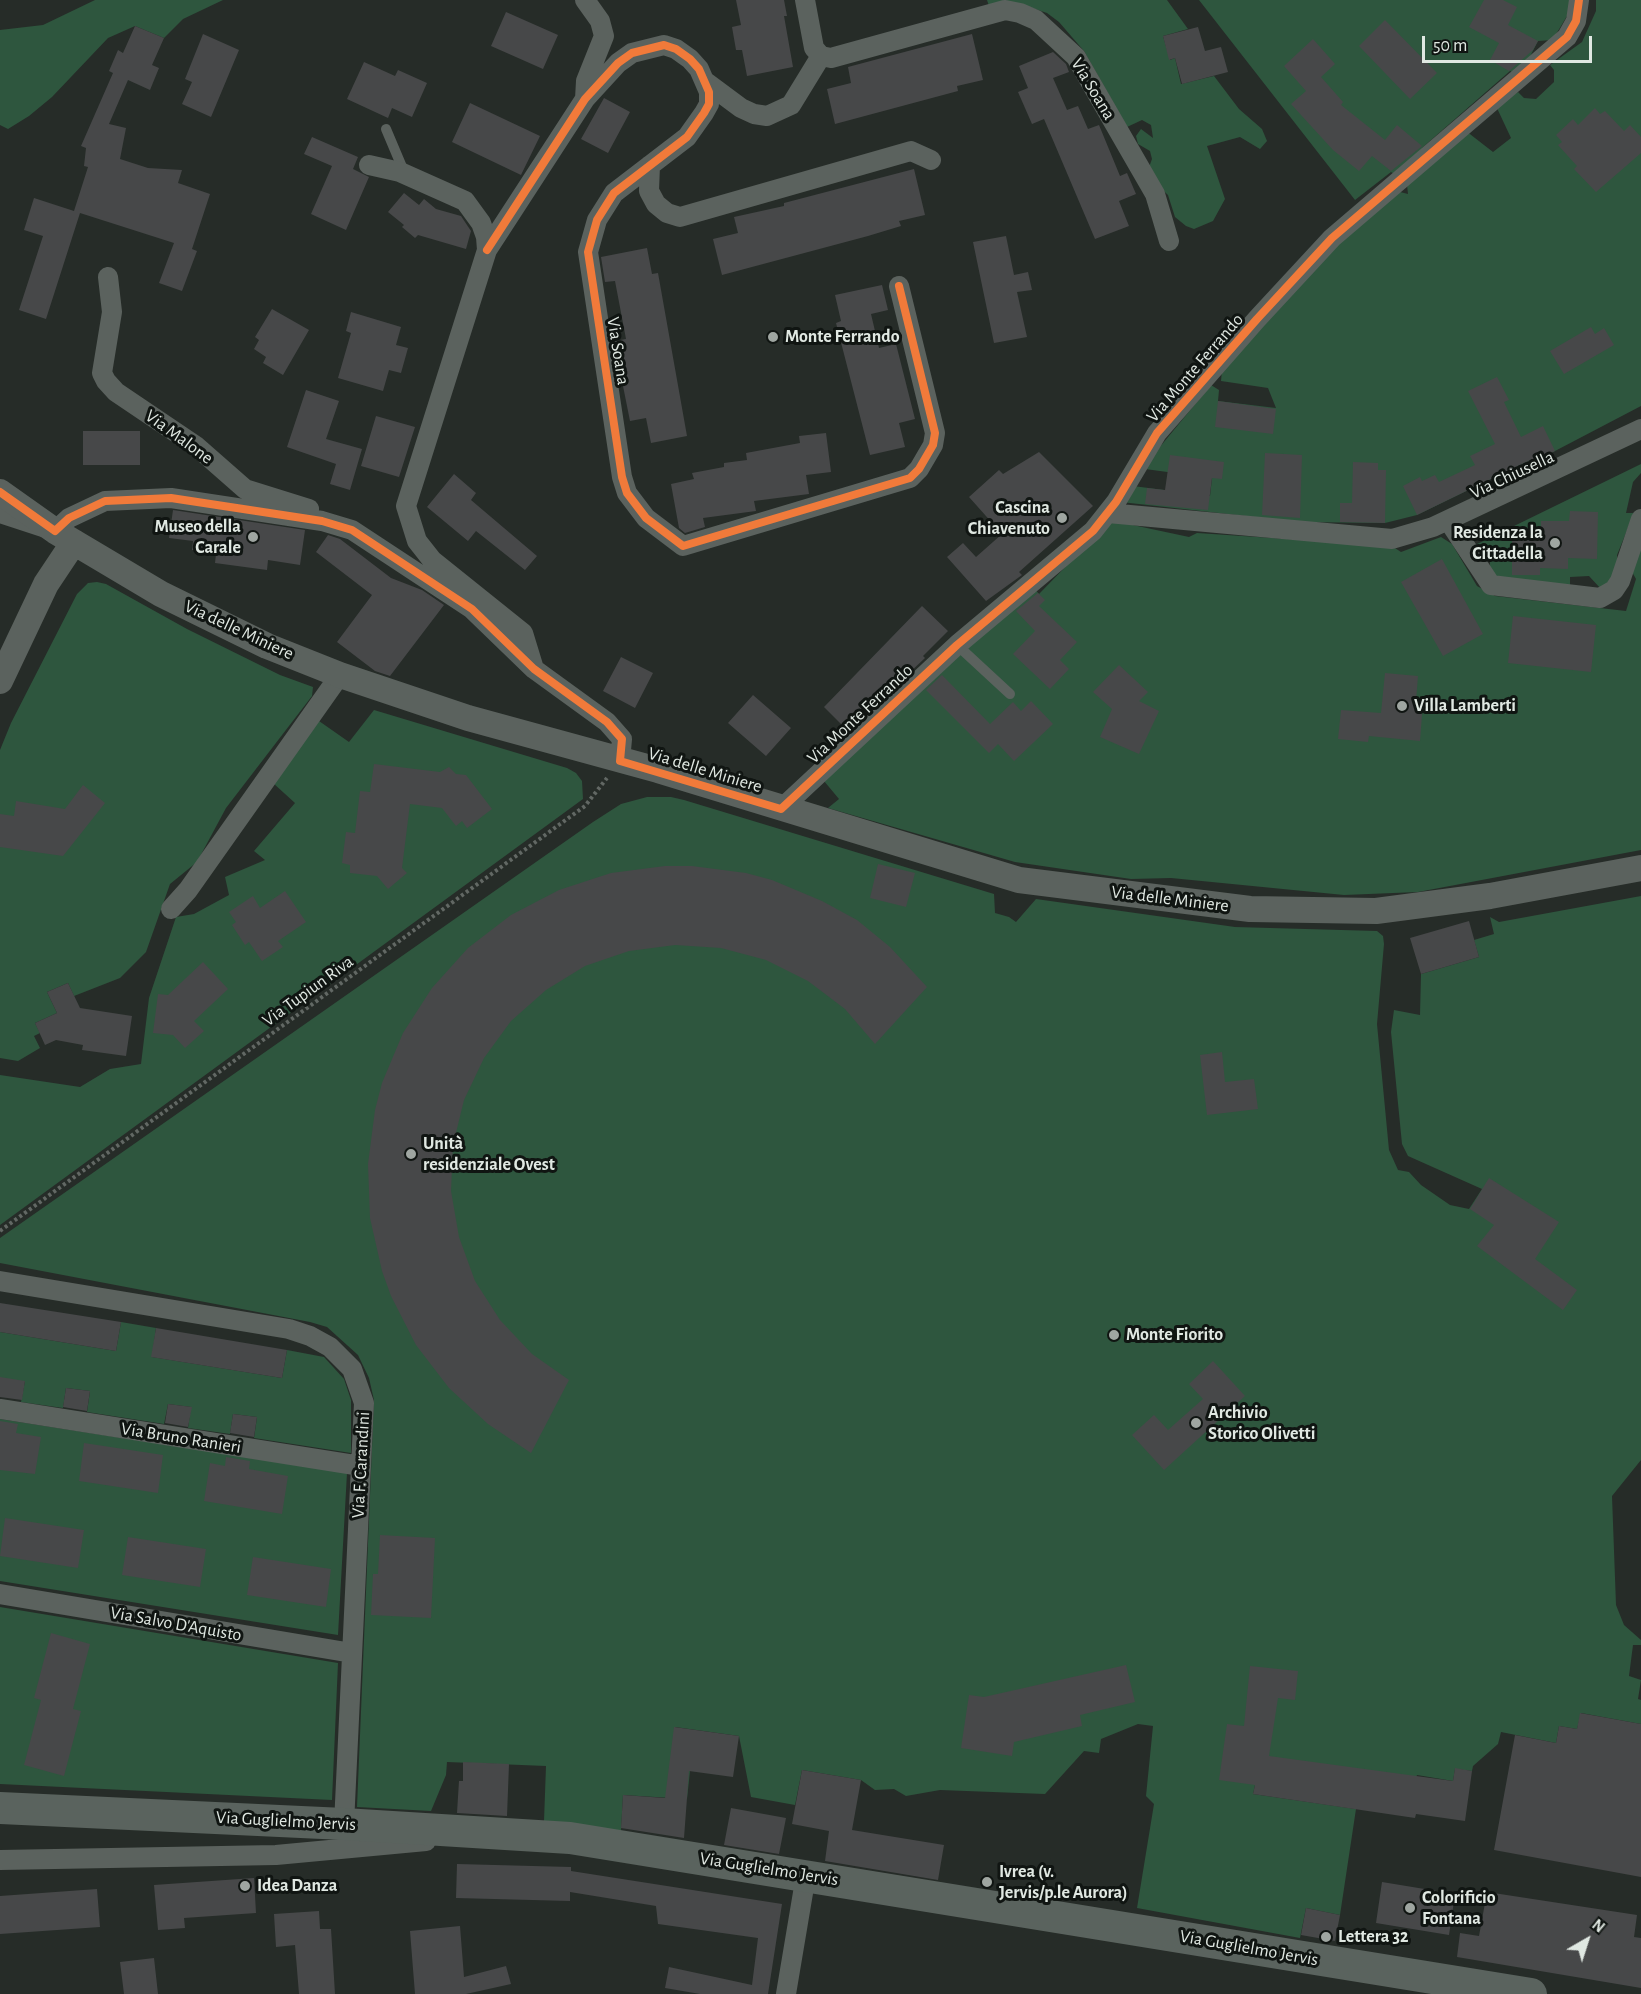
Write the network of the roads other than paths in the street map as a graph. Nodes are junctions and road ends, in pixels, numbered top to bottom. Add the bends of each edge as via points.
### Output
1 (585, 0) edge
2 (805, 0) edge
3 (1579, 0) edge
4 (821, 56) junction
5 (706, 82) junction
6 (585, 99) junction
7 (387, 129) dead end
8 (931, 160) dead end
9 (369, 165) dead end
10 (650, 165) junction
11 (405, 174) junction
12 (1169, 241) dead end
13 (487, 250) junction
14 (108, 277) dead end
15 (899, 286) dead end
16 (1641, 414) edge
17 (1641, 429) edge
18 (0, 492) edge
19 (0, 513) edge
20 (1108, 513) junction
21 (1641, 519) edge
22 (1448, 520) junction
23 (352, 530) junction
24 (64, 536) junction
25 (1383, 537) junction
26 (957, 645) junction
27 (534, 669) junction
28 (340, 675) junction
29 (0, 681) edge
30 (1010, 694) dead end
31 (620, 761) junction
32 (781, 809) junction
33 (1641, 868) edge
34 (171, 909) dead end
35 (0, 1281) edge
36 (0, 1409) edge
37 (361, 1466) junction
38 (0, 1594) edge
39 (352, 1653) junction
40 (0, 1808) edge
41 (344, 1824) junction
42 (448, 1830) junction
43 (0, 1860) edge
44 (806, 1875) junction
45 (786, 1994) edge
46 (1531, 1994) edge

1 - 6 street via 600,21 604,36 586,81
2 - 4 street via 814,48
3 - 20 street, Via Monte Ferrando via 1576,21 1568,37 1332,238 1157,434
4 - 5 street via 792,105 767,116 741,108
4 - 12 street, Via Soana via 831,58 1005,10 1036,20 1076,57 1155,194
5 - 6 street via 690,59 676,49 664,45 649,47 618,63
5 - 10 street, Via Soana via 708,104 704,113 687,137
6 - 13 street
7 - 11 lane
8 - 10 street via 911,151 680,217 656,204 649,191
9 - 11 street
10 - 15 street, Via Soana via 605,204 588,252 627,493 646,518 683,546 910,478 919,469 933,445 935,433
11 - 13 street via 465,201 481,223
13 - 27 street via 406,506 417,541 432,560 523,633
14 - 23 street, Via Malone via 112,312 102,373 116,392 196,446 245,489 324,514
16 - 25 street, Via Chiusella
17 - 22 street, Via Chiusella
18 - 24 street, Via delle Miniere
19 - 24 street
20 - 25 street, Via Chiusella
20 - 26 street, Via Monte Ferrando via 1074,548
21 - 22 street via 1620,581 1600,598 1491,585
22 - 25 street, Via Chiusella via 1408,536
23 - 24 street via 322,521 171,498 105,501 69,518
23 - 27 street via 472,609
24 - 28 street, Via delle Miniere via 161,594 267,646
24 - 29 street
26 - 30 lane
26 - 32 street, Via Monte Ferrando
27 - 31 street via 607,722 622,739
28 - 31 street, Via delle Miniere via 468,718
28 - 34 street
31 - 32 street, Via delle Miniere
32 - 33 street, Via delle Miniere via 1019,880 1250,909 1376,911 1490,896
35 - 37 street, Via F. Carandini via 289,1329 310,1336 341,1357 352,1368 359,1385 364,1403
36 - 37 street, Via Bruno Ranieri
37 - 39 street, Via F. Carandini
38 - 39 street, Via Salvo D'Aquisto
39 - 41 street, Via F. Carandini
40 - 41 main road, Via Guglielmo Jervis
41 - 42 main road, Via Guglielmo Jervis
42 - 43 street via 436,1840 276,1855
42 - 44 main road, Via Guglielmo Jervis via 570,1838
44 - 45 street
44 - 46 main road, Via Guglielmo Jervis

